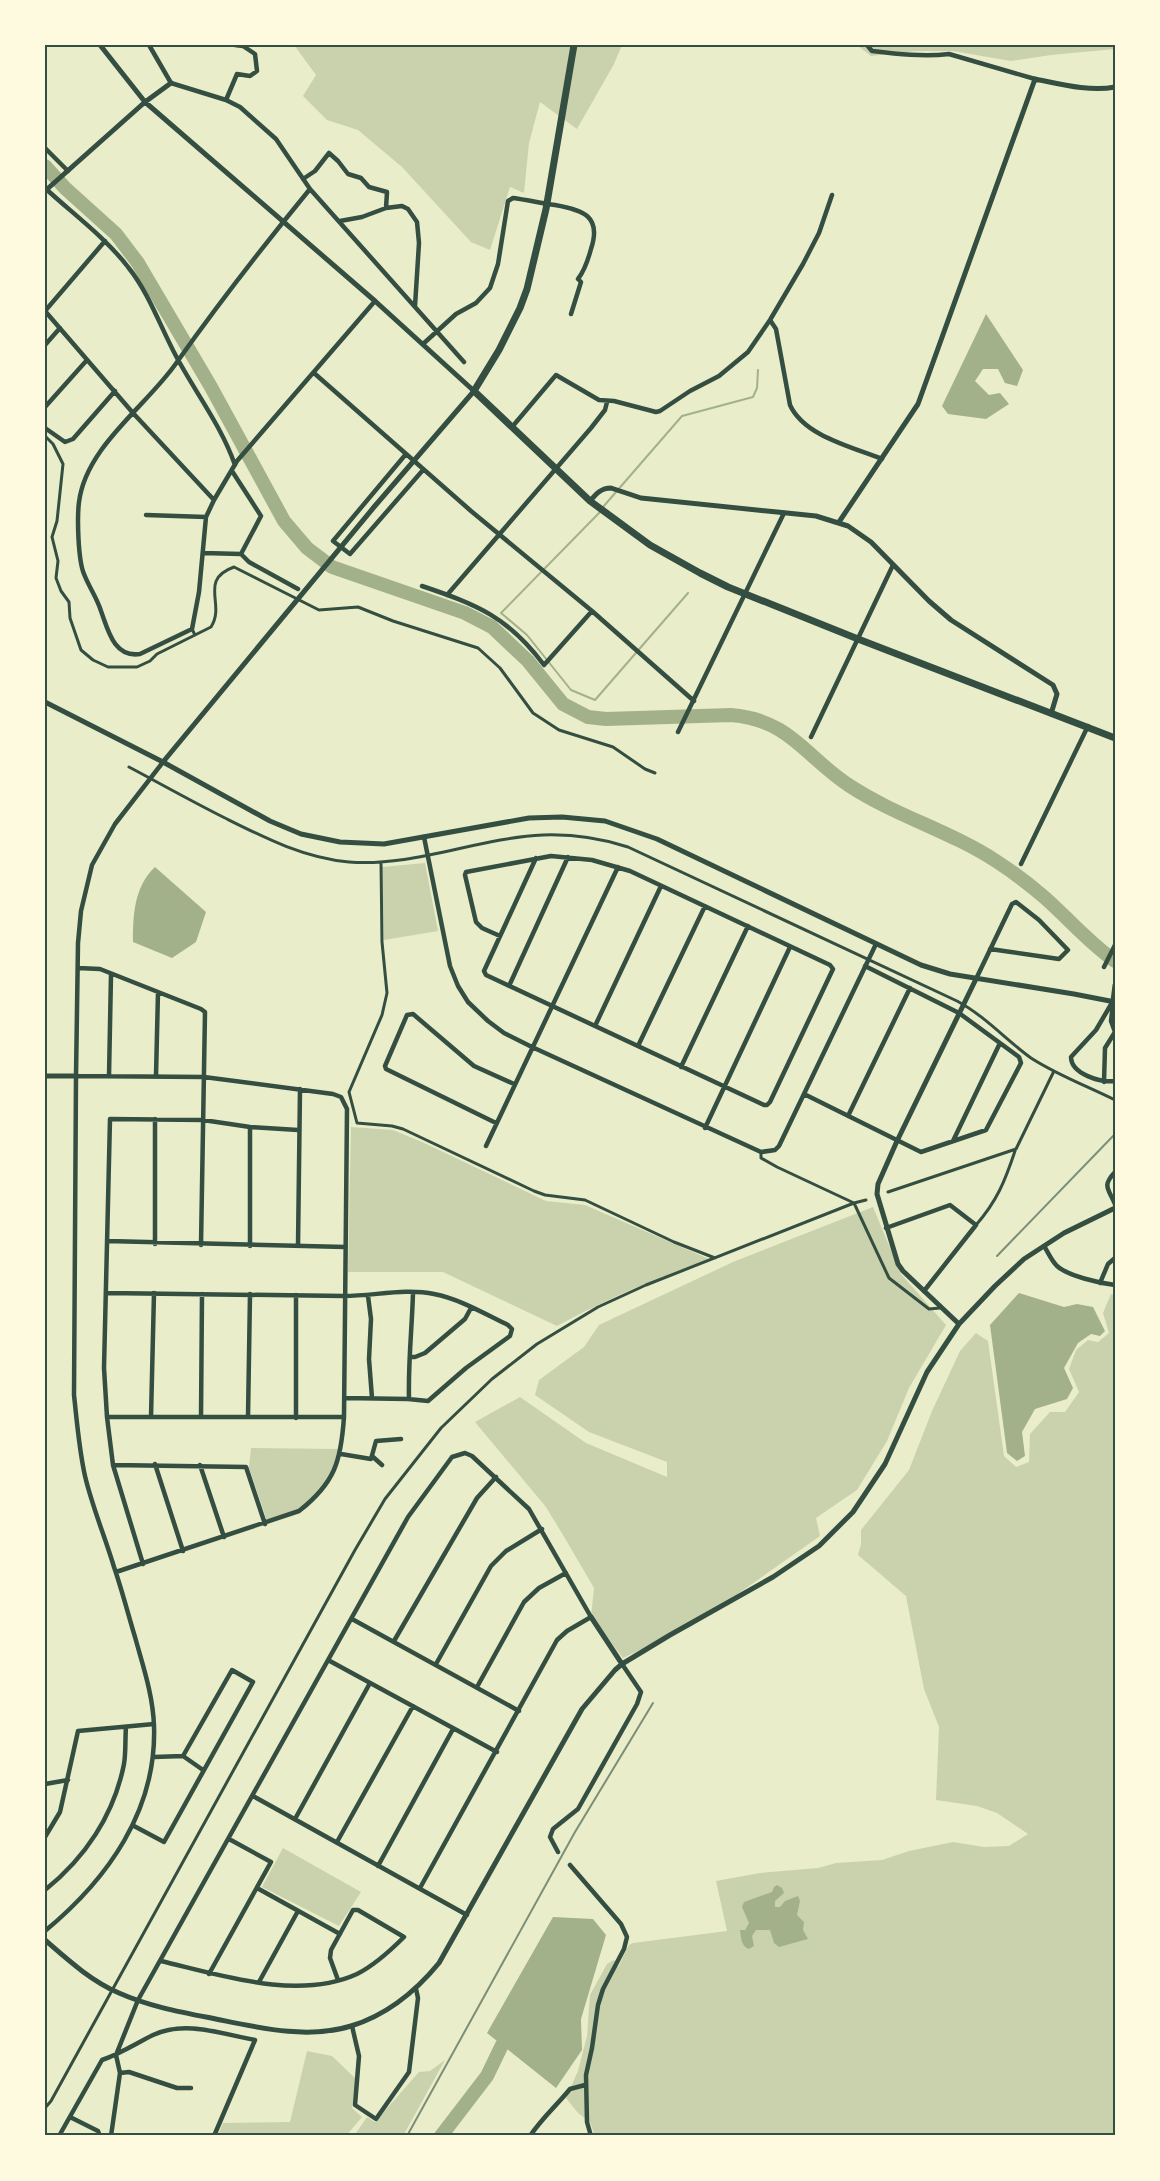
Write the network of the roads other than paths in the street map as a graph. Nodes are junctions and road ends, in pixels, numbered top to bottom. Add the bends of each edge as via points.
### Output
1 (100, 45) edge
2 (148, 45) edge
3 (235, 45) edge
4 (574, 45) edge
5 (867, 45) edge
6 (1035, 79) junction
7 (171, 83) junction
8 (1115, 87) edge
9 (226, 99) junction
10 (145, 102) junction
11 (45, 148) edge
12 (68, 171) junction
13 (303, 179) junction
14 (46, 189) edge
15 (310, 189) junction
16 (832, 195) dead end
17 (386, 208) junction
18 (283, 220) junction
19 (340, 221) junction
20 (105, 241) junction
21 (375, 301) junction
22 (415, 306) junction
23 (45, 311) edge
24 (571, 314) dead end
25 (770, 320) junction
26 (60, 328) junction
27 (436, 332) junction
28 (423, 344) junction
29 (45, 345) edge
30 (87, 360) junction
31 (178, 360) junction
32 (464, 362) dead end
33 (314, 373) junction
34 (114, 391) junction
35 (474, 391) junction
36 (607, 402) junction
37 (45, 407) edge
38 (133, 413) junction
39 (512, 427) junction
40 (45, 428) edge
41 (45, 436) edge
42 (406, 454) junction
43 (882, 459) junction
44 (414, 461) junction
45 (236, 463) junction
46 (556, 467) junction
47 (423, 470) junction
48 (232, 471) junction
49 (214, 500) junction
50 (590, 501) junction
51 (784, 513) junction
52 (146, 515) dead end
53 (206, 517) junction
54 (839, 522) junction
55 (499, 533) junction
56 (203, 553) junction
57 (242, 554) junction
58 (893, 565) junction
59 (422, 586) dead end
60 (298, 589) dead end
61 (745, 594) junction
62 (447, 595) junction
63 (592, 611) junction
64 (192, 629) junction
65 (195, 635) junction
66 (858, 639) junction
67 (694, 701) junction
68 (45, 702) edge
69 (1051, 714) junction
70 (1088, 726) junction
71 (680, 730) dead end
72 (811, 737) dead end
73 (1115, 738) edge
74 (163, 762) junction
75 (129, 767) dead end
76 (655, 773) dead end
77 (424, 837) junction
78 (568, 857) junction
79 (536, 858) junction
80 (381, 862) junction
81 (1021, 864) dead end
82 (618, 867) junction
83 (662, 886) junction
84 (705, 906) junction
85 (748, 926) junction
86 (500, 936) junction
87 (876, 944) junction
88 (1115, 945) edge
89 (790, 947) junction
90 (990, 950) junction
91 (865, 966) junction
92 (1104, 967) dead end
93 (78, 968) junction
94 (111, 975) junction
95 (976, 979) junction
96 (1115, 985) edge
97 (509, 986) junction
98 (910, 988) junction
99 (158, 992) junction
100 (1114, 1001) edge
101 (551, 1006) junction
102 (959, 1013) junction
103 (595, 1026) junction
104 (1115, 1032) edge
105 (1000, 1043) junction
106 (638, 1046) junction
107 (532, 1047) junction
108 (681, 1067) junction
109 (1054, 1071) junction
110 (76, 1076) junction
111 (109, 1076) junction
112 (156, 1076) junction
113 (45, 1077) edge
114 (204, 1077) junction
115 (1115, 1081) edge
116 (1104, 1082) junction
117 (514, 1084) junction
118 (725, 1087) junction
119 (300, 1089) junction
120 (349, 1092) junction
121 (804, 1094) junction
122 (1115, 1100) edge
123 (344, 1101) junction
124 (848, 1116) junction
125 (155, 1119) junction
126 (203, 1120) junction
127 (347, 1123) junction
128 (357, 1123) junction
129 (496, 1123) junction
130 (250, 1127) junction
131 (705, 1128) junction
132 (298, 1131) junction
133 (897, 1141) junction
134 (953, 1141) junction
135 (486, 1146) dead end
136 (1016, 1149) junction
137 (761, 1152) junction
138 (1115, 1172) edge
139 (888, 1192) dead end
140 (866, 1200) dead end
141 (854, 1203) junction
142 (1115, 1206) edge
143 (976, 1225) junction
144 (886, 1228) junction
145 (107, 1241) junction
146 (155, 1244) junction
147 (201, 1245) junction
148 (250, 1246) junction
149 (298, 1246) junction
150 (1044, 1246) junction
151 (345, 1247) junction
152 (717, 1258) junction
153 (1115, 1258) edge
154 (1100, 1283) junction
155 (1115, 1286) edge
156 (924, 1291) junction
157 (107, 1293) junction
158 (154, 1293) junction
159 (412, 1293) junction
160 (202, 1294) junction
161 (250, 1294) junction
162 (296, 1295) junction
163 (344, 1296) junction
164 (368, 1296) junction
165 (471, 1308) junction
166 (942, 1308) junction
167 (959, 1324) junction
168 (410, 1357) junction
169 (344, 1398) junction
170 (372, 1398) junction
171 (409, 1399) junction
172 (107, 1417) junction
173 (151, 1417) junction
174 (201, 1417) junction
175 (248, 1417) junction
176 (344, 1417) junction
177 (296, 1418) junction
178 (400, 1440) dead end
179 (341, 1454) junction
180 (372, 1456) junction
181 (155, 1464) junction
182 (113, 1465) junction
183 (200, 1465) junction
184 (382, 1465) dead end
185 (496, 1477) junction
186 (265, 1524) junction
187 (542, 1529) junction
188 (224, 1537) junction
189 (183, 1551) junction
190 (143, 1564) junction
191 (116, 1572) junction
192 (566, 1573) junction
193 (591, 1617) junction
194 (352, 1618) junction
195 (394, 1641) junction
196 (328, 1660) junction
197 (436, 1664) junction
198 (622, 1664) junction
199 (370, 1683) junction
200 (477, 1687) junction
201 (412, 1706) junction
202 (519, 1711) junction
203 (154, 1725) junction
204 (126, 1727) junction
205 (453, 1729) junction
206 (497, 1752) junction
207 (183, 1756) junction
208 (154, 1757) junction
209 (203, 1770) junction
210 (68, 1780) junction
211 (45, 1784) edge
212 (253, 1796) junction
213 (295, 1819) junction
214 (134, 1826) junction
215 (45, 1837) edge
216 (230, 1839) junction
217 (337, 1842) junction
218 (558, 1852) dead end
219 (570, 1865) dead end
220 (378, 1866) junction
221 (257, 1888) junction
222 (420, 1888) junction
223 (45, 1890) edge
224 (298, 1911) junction
225 (467, 1915) junction
226 (45, 1930) edge
227 (340, 1934) junction
228 (45, 1940) edge
229 (161, 1961) junction
230 (209, 1974) junction
231 (338, 1980) junction
232 (259, 1982) junction
233 (416, 1989) junction
234 (138, 2000) junction
235 (352, 2026) junction
236 (116, 2055) junction
237 (120, 2073) junction
238 (585, 2085) junction
239 (191, 2088) dead end
240 (45, 2108) edge
241 (70, 2117) junction
242 (59, 2136) edge
243 (100, 2136) edge
244 (111, 2136) edge
245 (214, 2136) edge
246 (530, 2136) edge
247 (591, 2136) edge

1 - 10 street
2 - 7 street
3 - 9 street via 255,54 257,71 250,76 237,75
4 - 35 main road via 534,264 520,308
5 - 6 street via 880,52 949,54
6 - 8 street via 1077,87
6 - 43 street via 923,393
7 - 9 street
7 - 10 street
9 - 13 street via 276,139
10 - 12 street
10 - 18 street
11 - 12 street
12 - 14 street
13 - 15 street
13 - 17 street via 329,153 348,174 361,178 369,187 387,192
14 - 20 street
15 - 18 street
15 - 19 street
16 - 25 street via 819,233
17 - 19 street
17 - 22 street via 402,206 417,222
18 - 21 street
18 - 31 street
19 - 22 street
20 - 23 street
20 - 31 street via 129,267
21 - 28 street
21 - 33 street
22 - 27 street
23 - 26 street
24 - 27 street via 581,282 578,279 595,237 593,225 578,209 513,198 508,201 490,288
25 - 36 street via 741,358 719,376 660,411
25 - 43 street via 776,329 795,416 809,428
26 - 29 street
26 - 30 street
27 - 28 street
27 - 32 street
28 - 35 street
30 - 34 street
30 - 37 street
31 - 38 street
31 - 45 street
33 - 42 street
33 - 45 street
34 - 38 street
34 - 40 street via 73,439 65,442
35 - 39 main road
35 - 44 street
36 - 39 street via 556,375
36 - 46 street via 605,410
38 - 49 street
38 - 64 street via 104,447 82,490 80,550 84,573 110,636 122,651 140,654
39 - 46 main road
41 - 65 street via 63,464 52,537 56,578 69,602 81,650 108,667 137,667
42 - 44 street
42 - 47 street via 333,541 350,555
43 - 54 street
44 - 47 street
44 - 74 street
45 - 48 street
46 - 50 main road
46 - 55 street
47 - 55 street
48 - 49 street
48 - 57 street via 261,516
49 - 53 street
50 - 51 street via 606,488 641,498
50 - 61 main road via 650,545
51 - 54 street
51 - 61 street
52 - 53 street
53 - 56 street
54 - 58 street via 863,535
55 - 62 street
55 - 63 street
56 - 57 street
56 - 64 street
57 - 60 street via 249,562
58 - 66 street
58 - 69 street via 951,620 1053,685 1057,694
59 - 62 street
61 - 66 main road
61 - 67 street
62 - 63 street via 483,609 503,622 544,665
63 - 67 street
64 - 65 street
65 - 76 street via 214,622 215,581 223,571 234,567 319,610 358,606 478,648 500,668 533,714 559,730 613,747
66 - 69 main road
66 - 72 street
67 - 71 street
68 - 74 street
69 - 70 main road
70 - 73 main road
70 - 81 street
74 - 77 street via 301,834 372,844
74 - 93 street via 115,824 92,865 81,911
75 - 80 street via 301,853 348,862
77 - 87 street via 528,818 605,821 657,839
77 - 107 street via 450,966 458,986 488,1022
78 - 79 street
78 - 82 street
78 - 97 street
79 - 86 street
79 - 86 street via 466,872 476,922
80 - 109 street via 540,835 599,839 638,851 971,1008 1030,1057
80 - 120 street via 387,993
82 - 83 street
82 - 101 street
83 - 84 street
83 - 103 street
84 - 85 street
84 - 106 street
85 - 89 street
85 - 108 street
86 - 97 street via 484,971
87 - 91 street
87 - 95 street via 921,965
88 - 92 street
89 - 118 street
89 - 118 street via 833,969 767,1105
90 - 90 street via 1056,959 1068,951 1016,902
90 - 95 street
91 - 98 street
91 - 121 street
93 - 94 street via 100,969
93 - 110 street
94 - 99 street
94 - 111 street
95 - 100 street
95 - 102 street
96 - 100 street
97 - 101 street
98 - 102 street
98 - 124 street
99 - 112 street
99 - 114 street via 206,1012
100 - 104 street via 1111,1021
100 - 116 street via 1096,1030 1071,1057 1075,1069
101 - 103 street
101 - 107 street
102 - 105 street
102 - 133 street
103 - 106 street
104 - 116 street via 1105,1048
105 - 134 street
105 - 134 street via 1021,1060 1015,1074 986,1130
106 - 108 street
107 - 117 street
107 - 131 street
108 - 118 street
109 - 122 street
109 - 136 street
110 - 111 street
110 - 113 street
110 - 191 street via 74,1395 86,1479
111 - 112 street
112 - 114 street
114 - 119 street
114 - 126 street
115 - 116 street
117 - 129 street
117 - 129 street via 474,1066 413,1014 407,1016 386,1070
118 - 131 street
119 - 123 street via 333,1094
119 - 132 street
120 - 123 street
120 - 128 street
121 - 124 street
121 - 137 street via 779,1146
123 - 127 street
124 - 133 street
125 - 126 street
125 - 145 street via 110,1119
125 - 146 street
126 - 130 street
126 - 147 street
127 - 128 street
127 - 151 street
128 - 152 street via 403,1129 534,1191 585,1200
129 - 135 street
130 - 132 street
130 - 148 street
131 - 137 street
132 - 149 street
133 - 134 street via 921,1152
133 - 144 street via 878,1184
136 - 139 street
136 - 143 street via 1003,1187
137 - 141 street via 761,1158 777,1167
138 - 142 street via 1106,1185
140 - 141 street
141 - 152 street
141 - 166 street via 889,1278 929,1309
142 - 150 street
143 - 144 street via 950,1205
143 - 156 street
144 - 156 street via 898,1264
145 - 146 street
145 - 157 street
146 - 147 street
147 - 148 street
148 - 149 street
149 - 151 street
150 - 154 street via 1063,1270
150 - 167 street via 1000,1281
151 - 163 street
152 - 240 street via 597,1307 537,1344 492,1379 425,1445 385,1499 355,1550
153 - 154 street
154 - 155 street
156 - 166 street
157 - 158 street
157 - 172 street
158 - 160 street
158 - 173 street
159 - 164 street
159 - 165 street via 441,1295
159 - 168 street
160 - 161 street
160 - 174 street
161 - 162 street
161 - 175 street
162 - 163 street
162 - 177 street
163 - 164 street
163 - 169 street
164 - 170 street
165 - 168 street via 465,1319 425,1353
165 - 171 street via 508,1325 512,1329 510,1336 430,1401
166 - 167 street
167 - 198 street via 927,1372 885,1464 853,1512 819,1546 773,1577
168 - 171 street
169 - 170 street
169 - 176 street
170 - 171 street
172 - 173 street
172 - 182 street
173 - 174 street
174 - 175 street
175 - 177 street
176 - 177 street
176 - 179 street
178 - 180 street via 376,1442
179 - 180 street via 371,1459
179 - 186 street via 327,1485 307,1505
180 - 184 street
181 - 182 street
181 - 183 street
181 - 189 street
182 - 190 street
183 - 186 street via 246,1467
183 - 188 street
185 - 187 street via 520,1499
185 - 194 street via 472,1456 465,1453 452,1457 408,1517
185 - 195 street via 477,1498
186 - 188 street
187 - 192 street
187 - 197 street via 506,1551 491,1566
188 - 189 street
189 - 190 street
190 - 191 street
191 - 203 street via 150,1688
192 - 193 street
192 - 200 street via 524,1602
193 - 198 street
193 - 202 street via 557,1641
194 - 195 street
194 - 196 street
195 - 197 street
196 - 199 street
196 - 212 street
197 - 200 street
198 - 218 street via 641,1692 637,1704 578,1809 553,1829 550,1837
198 - 225 street via 582,1709
199 - 201 street
199 - 213 street
200 - 202 street
201 - 205 street
201 - 217 street
202 - 206 street
203 - 204 street
203 - 208 street
204 - 210 street via 78,1731
204 - 223 street via 117,1792 105,1819 84,1851
205 - 206 street
205 - 220 street
206 - 222 street
207 - 208 street
207 - 209 street
207 - 209 street via 232,1670 253,1682
208 - 214 street via 146,1796
209 - 214 street via 164,1842
210 - 211 street
210 - 215 street via 60,1812
212 - 213 street
212 - 216 street
213 - 217 street
214 - 226 street via 103,1874
216 - 221 street via 271,1862
216 - 229 street
217 - 220 street
219 - 238 street via 621,1924 627,1937 598,2005
220 - 222 street
221 - 224 street
221 - 230 street
222 - 225 street
224 - 227 street
224 - 232 street
225 - 233 street via 439,1963
227 - 231 street via 330,1958
227 - 231 street via 353,1911 358,1910 404,1937 357,1974
228 - 234 street via 76,1967
229 - 230 street
229 - 234 street
230 - 232 street
231 - 232 street via 308,1986
233 - 235 street via 390,2008
233 - 235 street via 409,2072 376,2119 355,2105 359,2056
234 - 235 street via 288,2032
234 - 236 street
236 - 237 street
236 - 241 street via 102,2060
236 - 245 street via 170,2029 190,2027 255,2040
237 - 239 street
237 - 244 street
238 - 246 street via 570,2088
238 - 247 street
241 - 242 street
241 - 243 street via 98,2131

